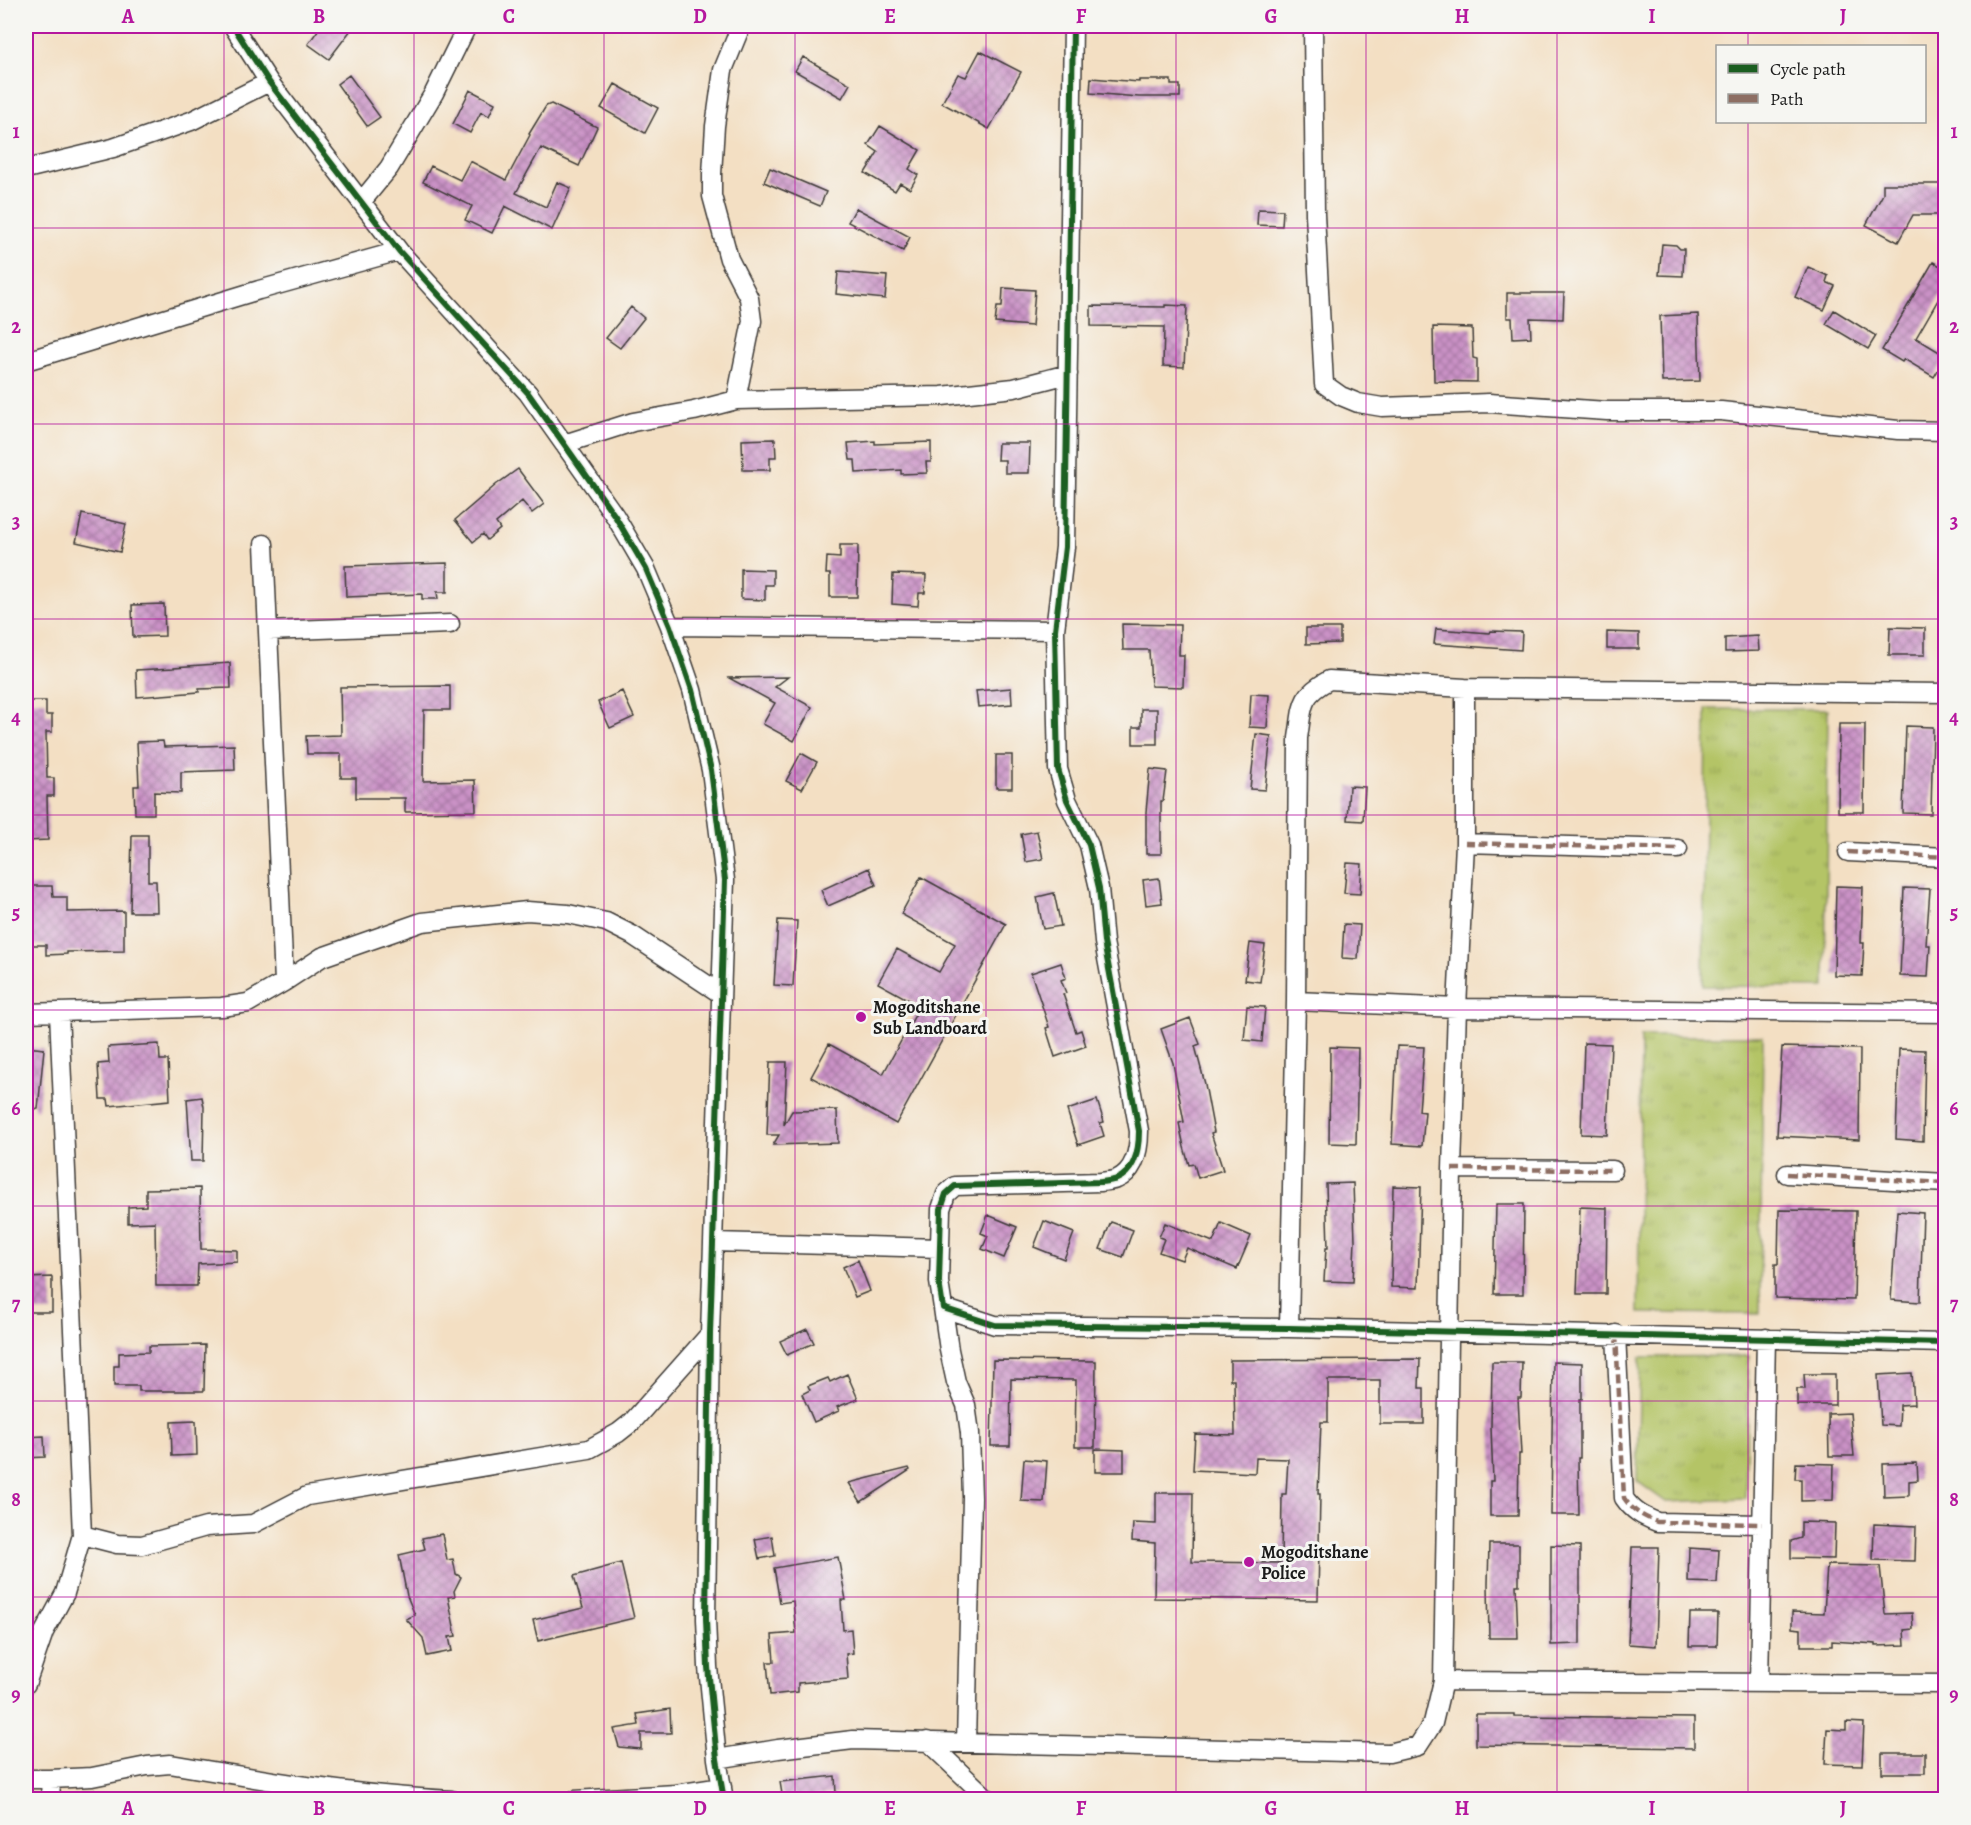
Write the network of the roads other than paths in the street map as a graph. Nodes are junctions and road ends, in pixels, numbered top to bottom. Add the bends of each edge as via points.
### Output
1 (233, 26) edge
2 (467, 26) edge
3 (741, 26) edge
4 (1073, 26) edge
5 (1313, 26) edge
6 (269, 82) junction
7 (26, 169) edge
8 (362, 201) junction
9 (399, 251) junction
10 (26, 361) edge
11 (1068, 374) junction
12 (736, 400) junction
13 (1946, 430) edge
14 (564, 444) junction
15 (264, 544) dead end
16 (450, 624) dead end
17 (670, 626) junction
18 (1055, 630) junction
19 (268, 631) junction
20 (1465, 688) junction
21 (1946, 693) edge
22 (1465, 843) junction
23 (1678, 849) dead end
24 (1848, 852) dead end
25 (1946, 857) edge
26 (284, 982) junction
27 (721, 994) junction
28 (1296, 1001) junction
29 (1457, 1008) junction
30 (59, 1012) junction
31 (26, 1013) edge
32 (1946, 1013) edge
33 (1452, 1169) junction
34 (1613, 1170) dead end
35 (1787, 1174) dead end
36 (1946, 1183) edge
37 (713, 1242) junction
38 (940, 1248) junction
39 (943, 1308) junction
40 (1289, 1328) junction
41 (1450, 1331) junction
42 (710, 1334) junction
43 (1616, 1334) junction
44 (1766, 1338) junction
45 (1946, 1342) edge
46 (1762, 1524) junction
47 (82, 1535) junction
48 (1443, 1681) junction
49 (1759, 1683) junction
50 (26, 1684) edge
51 (1946, 1684) edge
52 (927, 1741) junction
53 (966, 1742) junction
54 (717, 1759) junction
55 (26, 1779) edge
56 (50, 1779) junction
57 (723, 1793) edge
58 (51, 1800) edge
59 (452, 1800) edge
60 (575, 1800) edge
61 (989, 1800) edge

1 - 6 street
2 - 8 street via 395,159
3 - 12 street via 723,70 712,174 712,196 729,259 749,298 752,321
4 - 11 street
5 - 13 street via 1315,214 1324,384 1341,396 1382,407 1490,403 1607,411 1721,411 1898,430
6 - 7 street via 191,121 113,148
6 - 8 street
8 - 9 street
9 - 10 street
9 - 14 street via 528,393
11 - 12 street via 1014,388 942,396
11 - 18 street via 1065,547
12 - 14 street via 633,422
14 - 17 street via 615,516 646,569
15 - 19 street
16 - 19 street
17 - 18 street
17 - 27 street via 692,690 711,770 726,880
18 - 38 street via 1058,768 1067,800 1089,845 1099,888 1104,942 1139,1131 1138,1151 1130,1168 1117,1179 956,1186 946,1194 941,1209
19 - 26 street
20 - 21 street
20 - 22 street
20 - 28 street via 1329,680 1312,689 1303,705 1298,738
22 - 23 street
22 - 29 street
24 - 25 street
26 - 27 street via 322,957 423,922 528,912 568,914 606,922
26 - 30 street via 248,1003 222,1007
27 - 37 street
28 - 29 street
28 - 40 street
29 - 32 street
29 - 33 street
30 - 31 street
30 - 47 street
33 - 34 street
33 - 41 street
35 - 36 street
37 - 38 street
37 - 42 street
38 - 39 street
39 - 40 street via 995,1325
39 - 53 street via 949,1350 970,1433
40 - 41 street
41 - 43 street
41 - 48 street
42 - 47 street via 632,1422 589,1449 307,1496 253,1524 206,1527 142,1545 117,1544
42 - 54 street via 706,1618
43 - 44 street
43 - 46 street via 1624,1498 1631,1509 1657,1522
44 - 45 street
44 - 46 street
46 - 49 street
47 - 50 street via 65,1593 44,1632
48 - 49 street
48 - 53 street via 1433,1723 1418,1746 1389,1753
49 - 51 street
52 - 53 street
52 - 54 street via 853,1740
52 - 61 street
54 - 57 street
55 - 56 street
56 - 58 street
56 - 59 street via 92,1777 171,1764 340,1791
57 - 60 street

